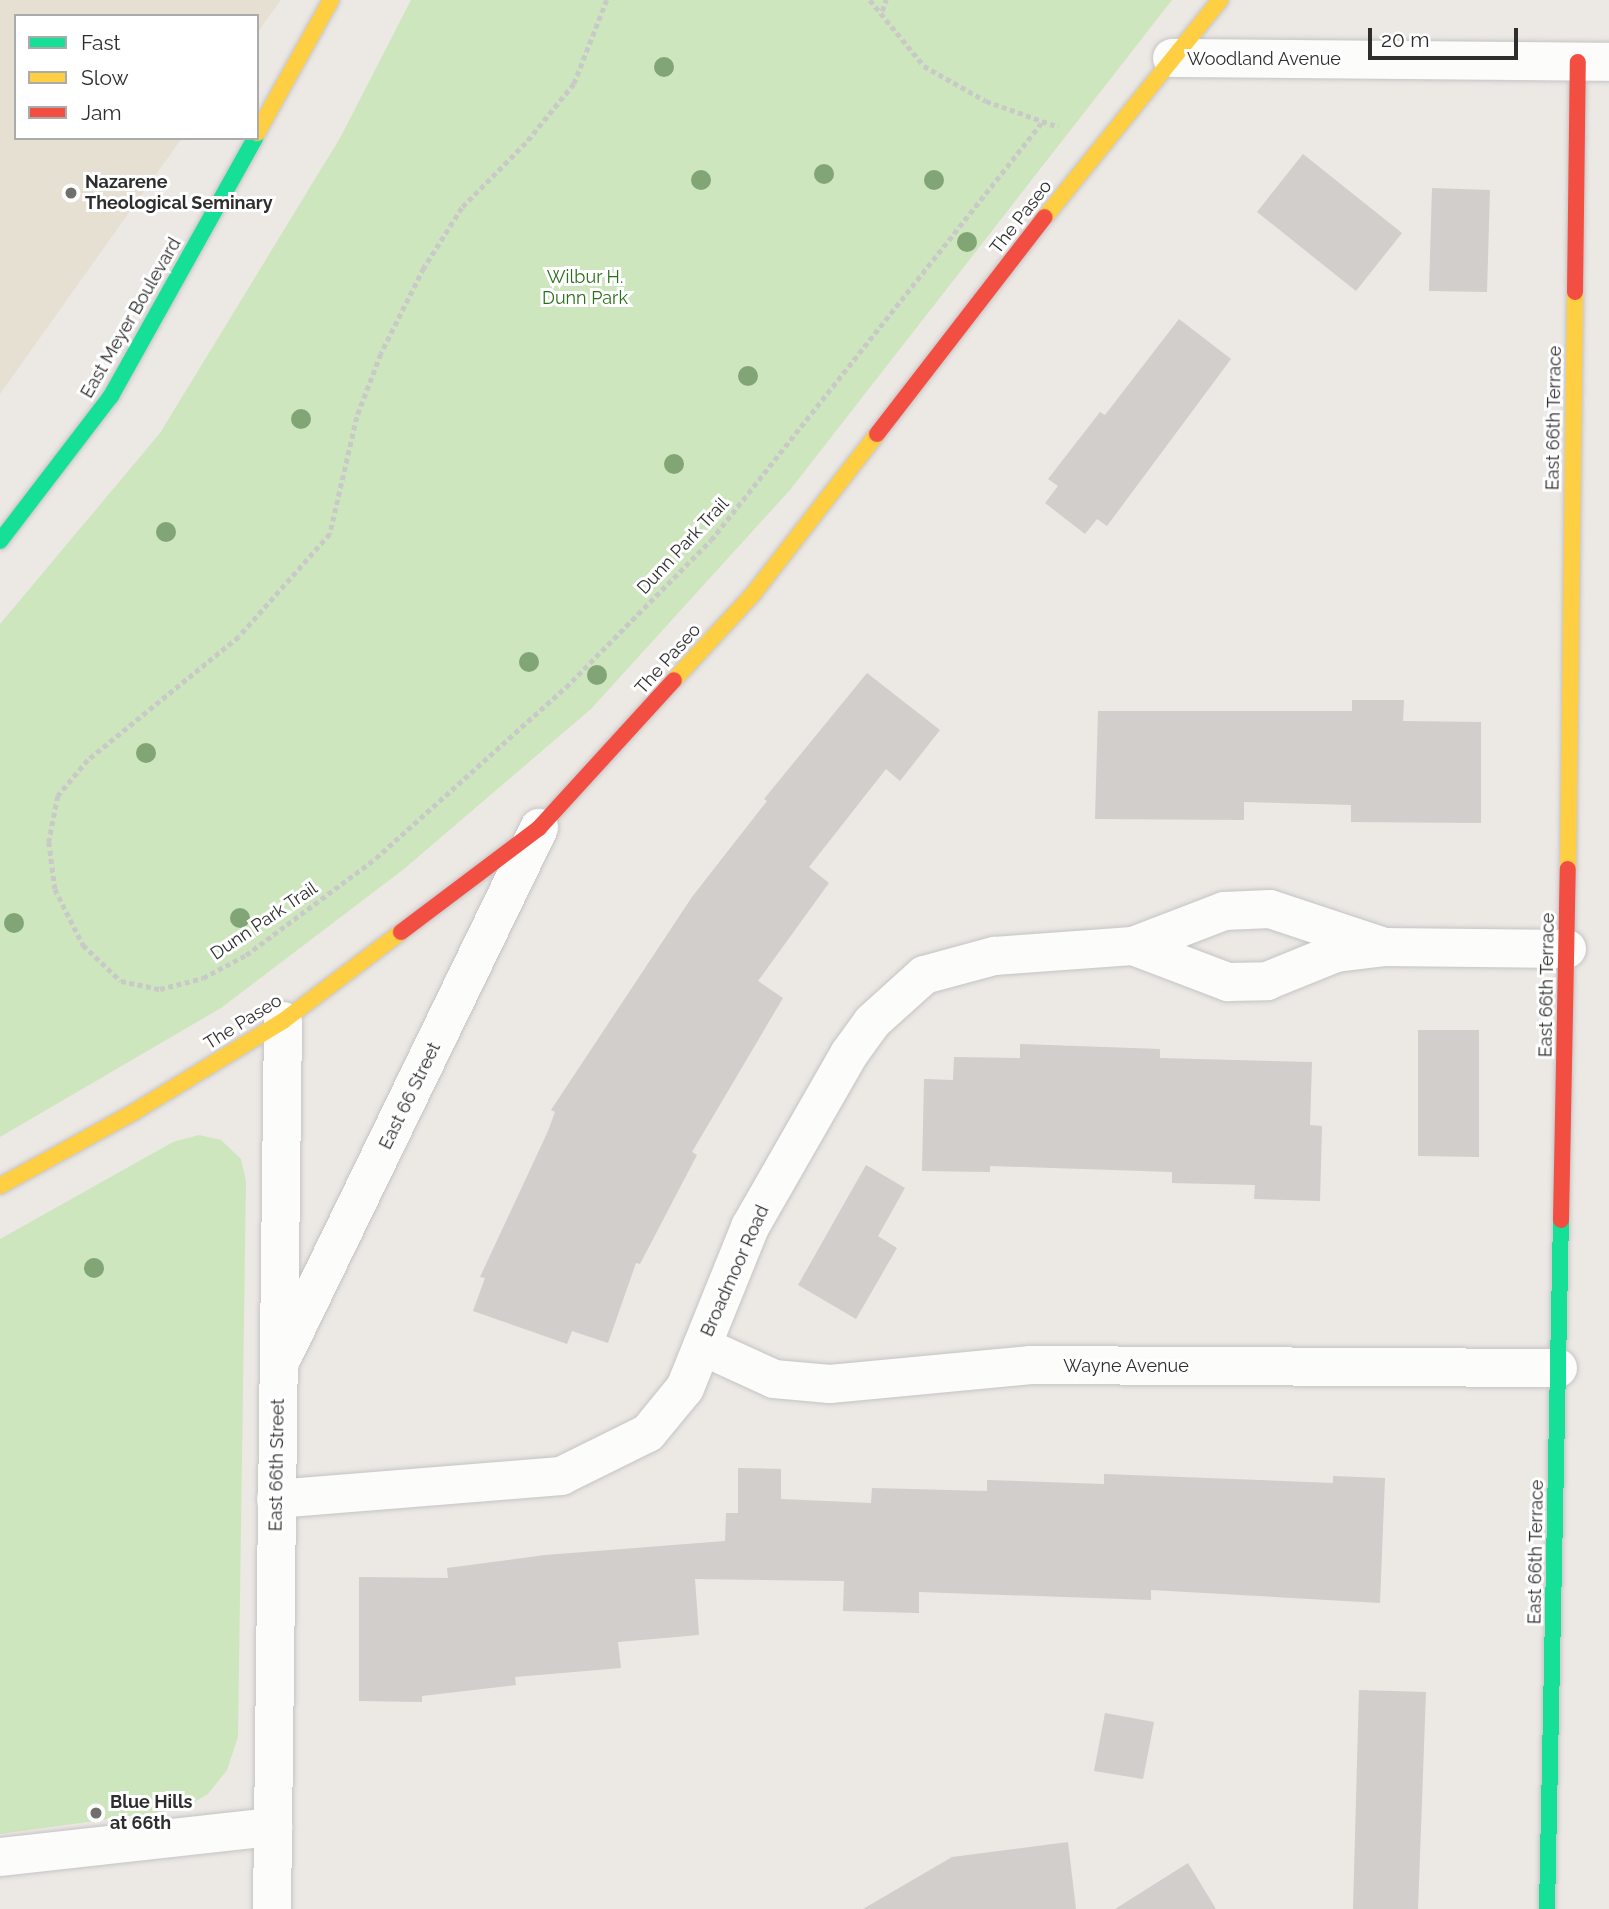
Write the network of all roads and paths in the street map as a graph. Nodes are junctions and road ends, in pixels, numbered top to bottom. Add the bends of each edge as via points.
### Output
1 (331, 0) edge
2 (607, 0) edge
3 (870, 0) edge
4 (886, 0) edge
5 (1220, 0) edge
6 (882, 11) junction
7 (1172, 58) junction
8 (1594, 62) edge
9 (259, 130) edge
10 (254, 140) edge
11 (0, 541) edge
12 (539, 828) junction
13 (1133, 946) junction
14 (1384, 947) junction
15 (1567, 949) junction
16 (283, 1021) junction
17 (0, 1186) edge
18 (702, 1346) junction
19 (279, 1364) junction
20 (1558, 1367) junction
21 (276, 1499) junction
22 (274, 1828) junction
23 (0, 1857) edge
24 (272, 1909) edge
25 (1547, 1909) edge

1 - 9 main road
2 - 6 path, Dunn Park Trail via 575,83 526,143 462,208 424,268 381,354 358,417 343,495 330,534 239,637 88,760 58,796 49,842 55,889 83,944 121,981 160,989 203,978 246,955 376,859 566,687 711,540 838,385 1043,121 966,92 924,66
3 - 6 path, Dunn Park Trail
4 - 6 path
5 - 7 main road, The Paseo
7 - 8 street, Woodland Avenue
7 - 12 main road, The Paseo via 753,594
8 - 15 main road, East 66th Terrace
10 - 11 main road, East Meyer Boulevard via 111,397
12 - 16 main road, The Paseo
12 - 19 street, East 66 Street
13 - 14 street, Broadmoor Road via 1228,982 1267,981 1336,953
13 - 14 street, Broadmoor Road via 1224,911 1270,909
13 - 18 street, Broadmoor Road via 994,956 924,975 872,1022 750,1227
14 - 15 street, Broadmoor Road
15 - 20 main road, East 66th Terrace
16 - 17 main road, The Paseo via 134,1112
16 - 19 street, East 66th Street
18 - 20 street, Wayne Avenue via 774,1379 830,1384 1031,1365
18 - 21 street, Broadmoor Road via 685,1388 648,1433 561,1476
19 - 21 street, East 66th Street
20 - 25 main road, East 66th Terrace
21 - 22 street, East 66th Street
22 - 23 street
22 - 24 street, East 66th Street

